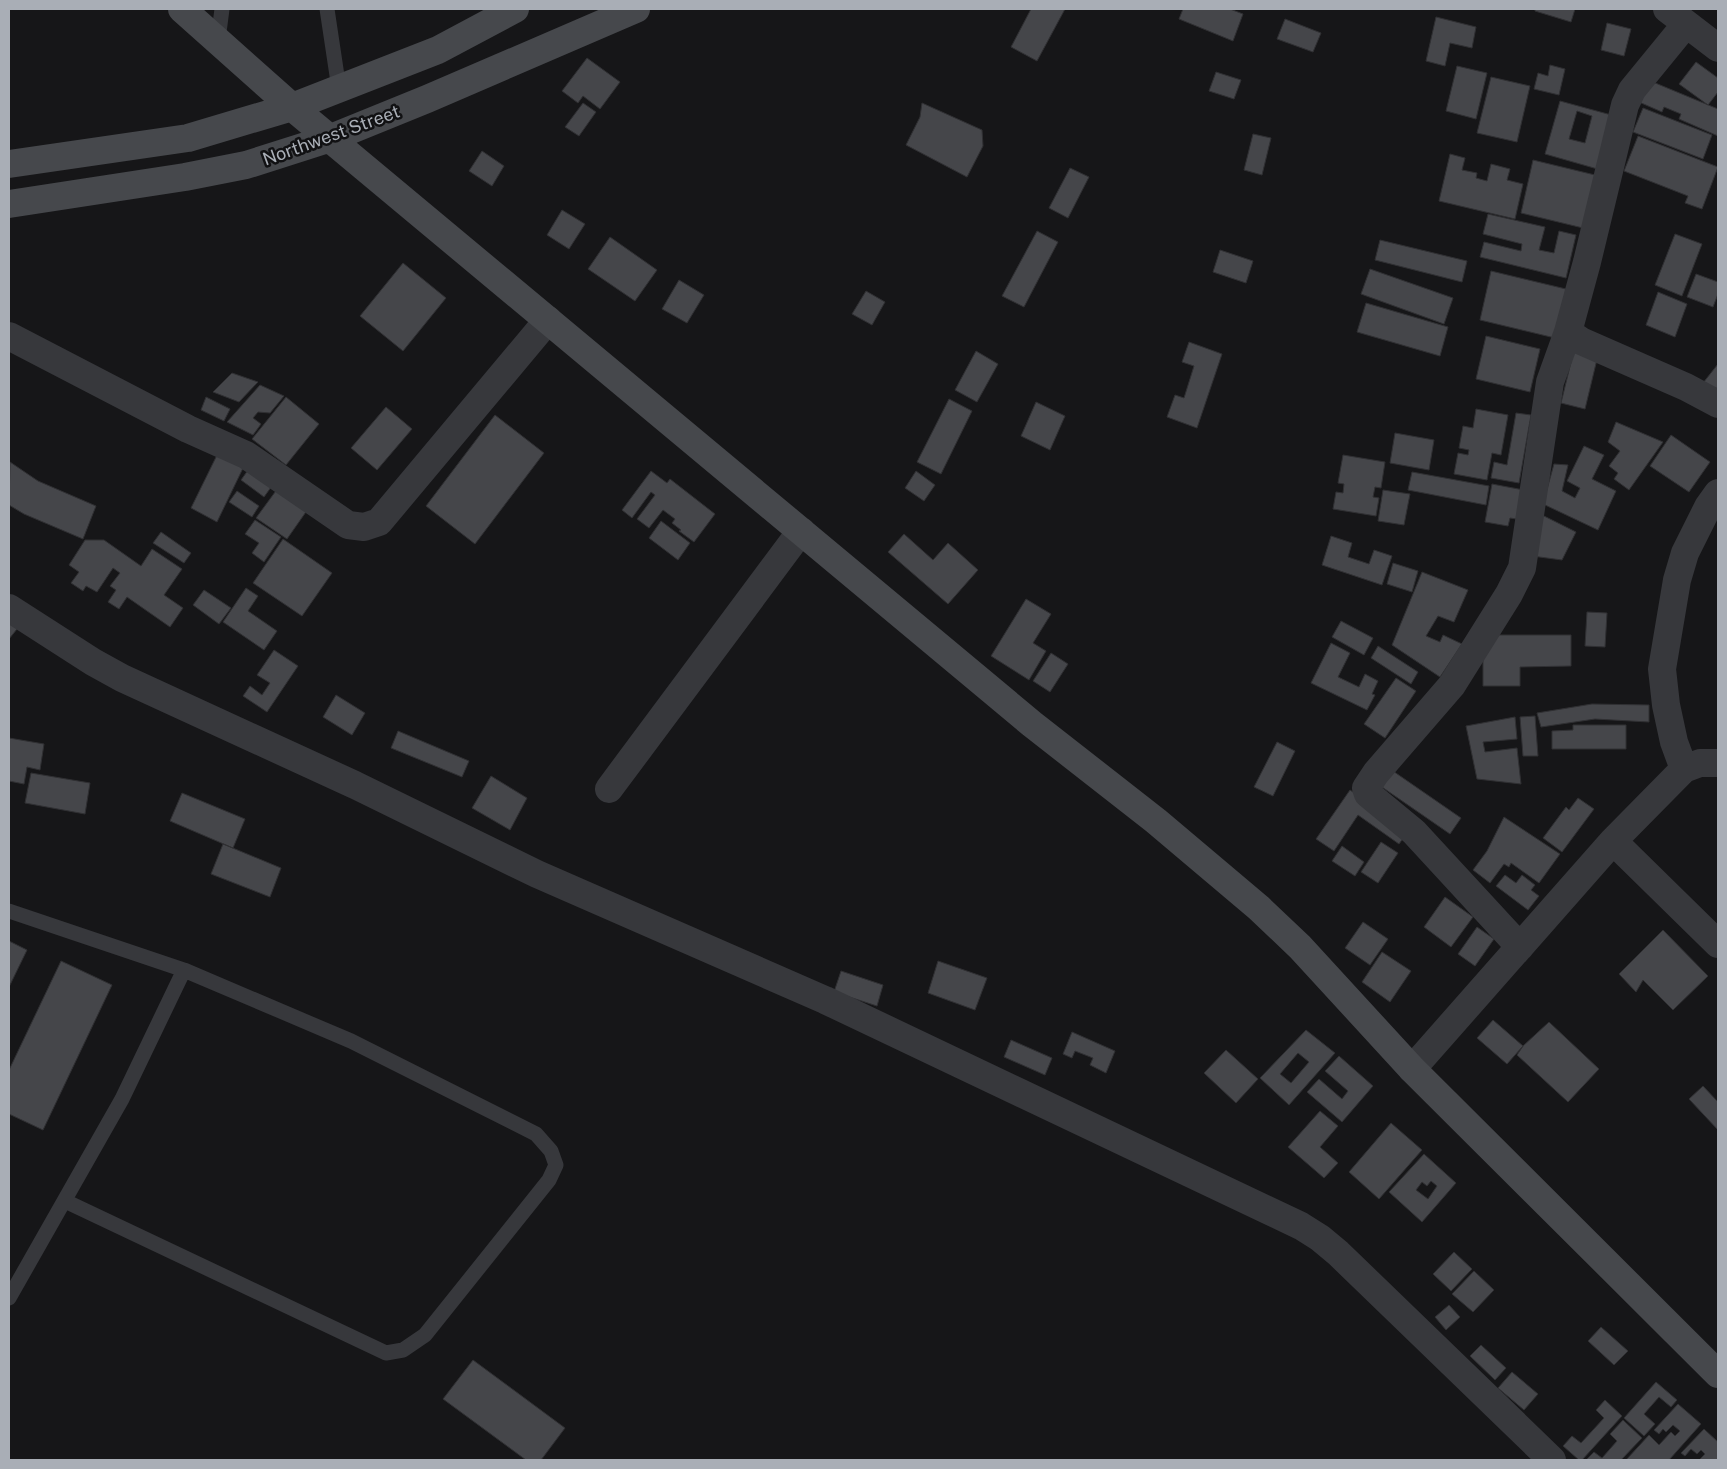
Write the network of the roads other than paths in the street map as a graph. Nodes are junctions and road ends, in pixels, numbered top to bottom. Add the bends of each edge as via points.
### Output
1 (182, 9) edge
2 (222, 9) edge
3 (327, 9) edge
4 (514, 9) edge
5 (636, 9) edge
6 (1676, 16) edge
7 (218, 40) junction
8 (1718, 48) edge
9 (339, 89) junction
10 (292, 107) junction
11 (330, 138) junction
12 (9, 164) edge
13 (9, 204) edge
14 (548, 320) junction
15 (1568, 332) junction
16 (9, 336) edge
17 (1718, 404) edge
18 (1718, 493) edge
19 (801, 531) junction
20 (9, 608) edge
21 (1718, 763) edge
22 (1684, 769) junction
23 (609, 789) dead end
24 (1613, 841) junction
25 (9, 911) edge
26 (1718, 944) edge
27 (1520, 947) junction
28 (184, 970) junction
29 (1412, 1069) junction
30 (65, 1201) junction
31 (9, 1298) edge
32 (1718, 1374) edge
33 (1552, 1460) edge

1 - 7 street
2 - 7 lane
3 - 9 lane
4 - 9 street via 438,50
5 - 11 street, Northwest Street via 427,100
6 - 8 street
6 - 15 street via 1626,105
7 - 10 street
9 - 10 street
10 - 11 street
10 - 12 street via 188,138
11 - 13 street, Northwest Street via 246,165
11 - 14 street
14 - 16 street via 379,522 364,527 348,525 246,454 188,429
14 - 19 street
15 - 17 street
15 - 27 street via 1550,382 1522,568 1452,684 1366,788 1368,794 1414,832
18 - 22 street via 1685,553 1677,580 1662,669 1674,742
19 - 23 street
19 - 29 street via 1259,908 1300,947
20 - 33 street via 122,678 355,785 537,874 825,1000 1301,1226 1338,1253
21 - 22 street via 1700,763
22 - 24 street
24 - 26 street
24 - 27 street
25 - 28 lane
27 - 29 street
28 - 30 lane via 122,1099
28 - 30 lane via 351,1041 536,1134 551,1151 556,1165 550,1180 425,1335 403,1350 386,1352
29 - 32 street
30 - 31 lane

